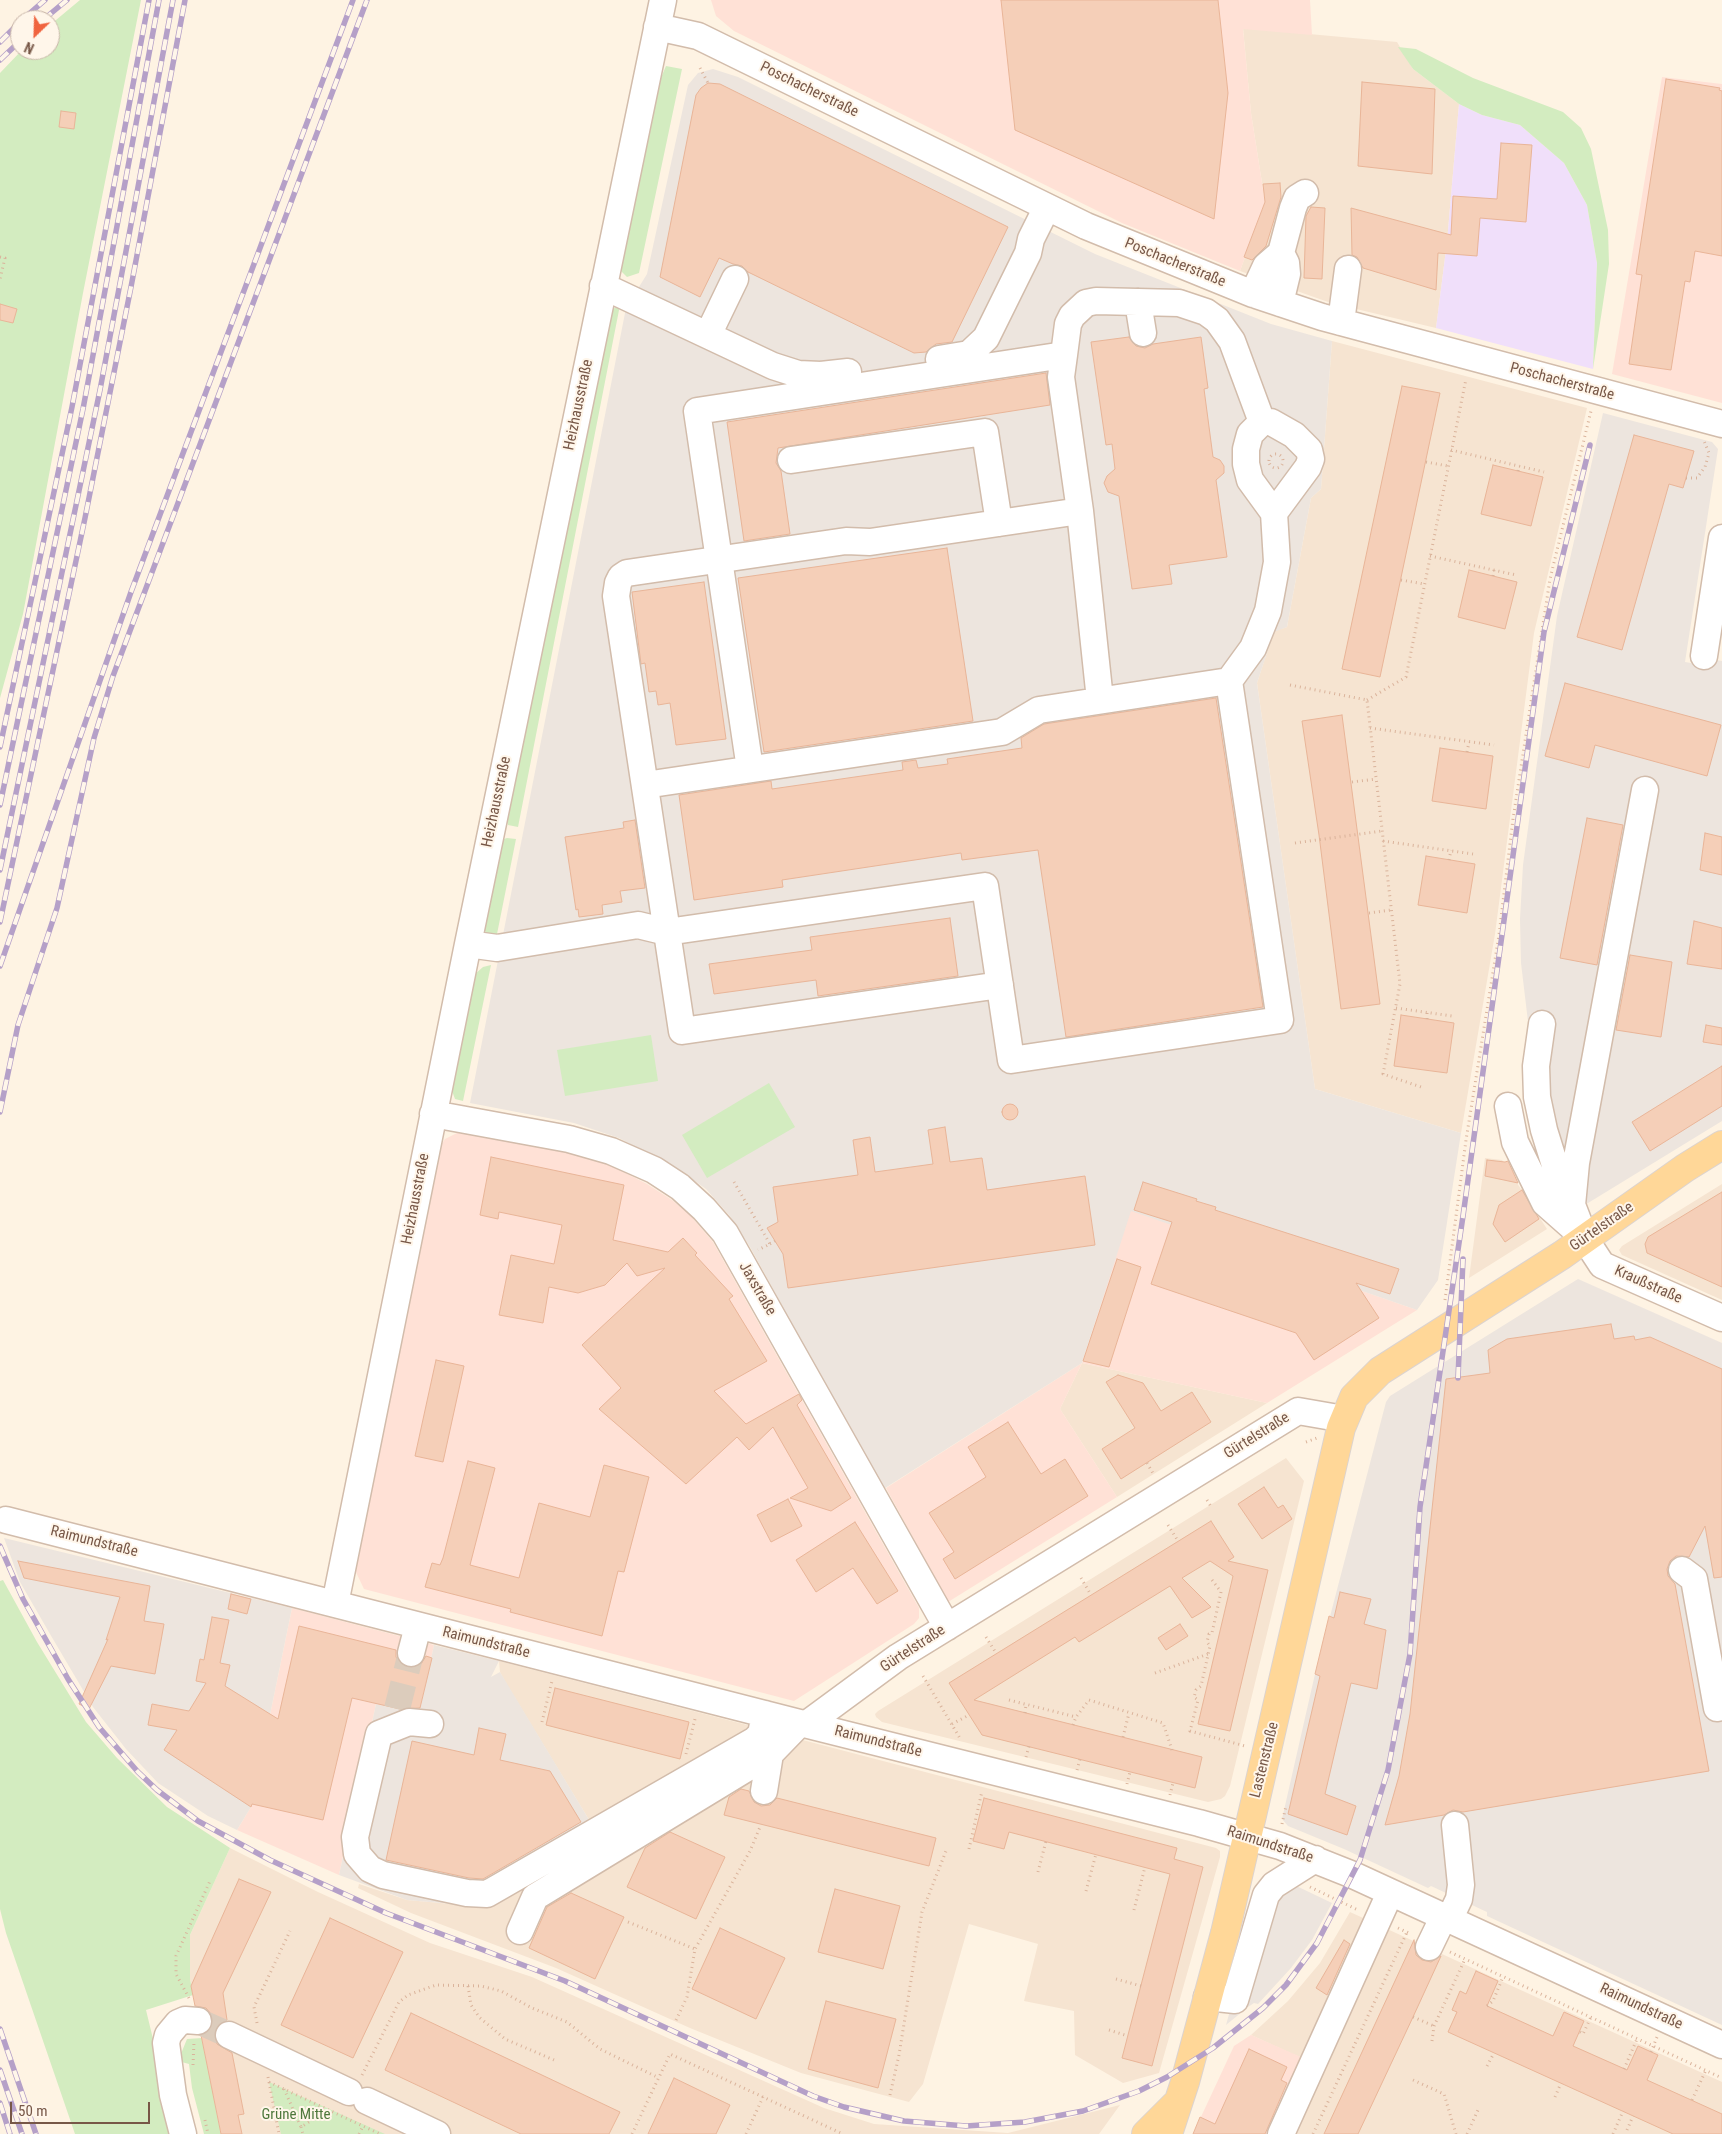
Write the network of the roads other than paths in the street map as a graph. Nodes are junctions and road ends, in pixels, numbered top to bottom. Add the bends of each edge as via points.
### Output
1 (662, 0) edge
2 (657, 27) junction
3 (1305, 193) dead end
4 (1047, 207) junction
5 (1281, 253) junction
6 (1348, 269) dead end
7 (1202, 274) junction
8 (735, 279) dead end
9 (603, 286) junction
10 (1253, 294) junction
11 (1138, 302) junction
12 (1280, 304) junction
13 (1190, 306) junction
14 (1341, 322) junction
15 (1143, 333) dead end
16 (708, 335) junction
17 (1064, 355) junction
18 (1262, 422) junction
19 (1713, 430) edge
20 (792, 460) dead end
21 (1080, 511) junction
22 (1274, 513) junction
23 (998, 523) junction
24 (1722, 538) edge
25 (718, 559) junction
26 (1704, 656) dead end
27 (1229, 680) junction
28 (1100, 700) junction
29 (750, 769) junction
30 (645, 785) junction
31 (1645, 790) dead end
32 (667, 932) junction
33 (468, 944) junction
34 (1000, 985) junction
35 (1542, 1024) dead end
36 (1508, 1106) dead end
37 (433, 1114) junction
38 (1722, 1145) edge
39 (1572, 1206) junction
40 (1585, 1239) junction
41 (1722, 1318) edge
42 (1344, 1419) junction
43 (6, 1520) dead end
44 (1682, 1570) dead end
45 (335, 1604) junction
46 (418, 1626) junction
47 (947, 1627) junction
48 (411, 1653) tunnel mouth
49 (1722, 1708) edge
50 (397, 1709) tunnel mouth
51 (766, 1714) junction
52 (430, 1724) dead end
53 (804, 1724) junction
54 (379, 1734) junction
55 (770, 1754) junction
56 (764, 1791) dead end
57 (1455, 1825) dead end
58 (1247, 1836) junction
59 (1315, 1859) junction
60 (1390, 1893) junction
61 (1446, 1919) junction
62 (520, 1931) dead end
63 (1430, 1945) road end
64 (1207, 1997) junction
65 (194, 2020) road end
66 (229, 2035) tunnel mouth
67 (1722, 2045) edge
68 (1180, 2100) junction
69 (183, 2134) edge
70 (437, 2134) edge
71 (1146, 2134) edge
72 (1168, 2134) edge
73 (1281, 2134) edge

1 - 2 street, Heizhausstraße
2 - 4 street, Poschacherstraße via 698,36
2 - 9 street, Heizhausstraße
3 - 5 street via 1297,198
4 - 7 street, Poschacherstraße
4 - 16 street via 986,338 969,354 821,376 798,374 772,366
5 - 10 street via 1266,266
5 - 12 street via 1287,274
6 - 14 street
7 - 10 street, Poschacherstraße
7 - 13 street
8 - 16 street
9 - 16 street
9 - 33 street, Heizhausstraße
10 - 12 street, Poschacherstraße
11 - 13 street
11 - 15 street
11 - 17 street via 1096,301 1078,309 1068,324
12 - 14 street, Poschacherstraße
13 - 18 street via 1206,312 1226,330
14 - 19 street, Poschacherstraße
17 - 21 street via 1061,377
17 - 25 street via 697,411
18 - 22 street via 1250,434 1246,464 1250,480
18 - 22 street via 1271,422 1294,435 1309,450 1311,459
20 - 23 street via 985,432
21 - 23 street
21 - 28 street
22 - 27 street via 1277,562 1268,611 1253,648
23 - 25 street via 870,542 846,541
24 - 26 street
25 - 29 street
25 - 30 street via 627,573 618,583 616,596
27 - 28 street
27 - 34 street via 1280,1020 1011,1060
28 - 29 street via 1038,710 1002,732
29 - 30 street
30 - 32 street
31 - 39 street via 1576,1163
32 - 33 street via 638,925 497,948
32 - 34 street via 682,1031
32 - 34 street via 985,886
33 - 37 street, Heizhausstraße
35 - 39 street via 1536,1066 1538,1097 1558,1175
36 - 40 street via 1515,1142 1546,1203
37 - 45 street, Heizhausstraße
37 - 47 street, Jaxstraße via 569,1139 611,1151 654,1170 680,1187 704,1209 725,1233
38 - 40 main road, Gürtelstraße
39 - 40 street
40 - 41 street, Kraußstraße via 1602,1265
40 - 42 main road, Gürtelstraße via 1380,1371 1354,1397
42 - 47 street, Gürtelstraße via 1298,1411
42 - 58 main road, Lastenstraße
43 - 45 street, Raimundstraße
44 - 49 street via 1694,1579 1717,1708
45 - 46 street, Raimundstraße
46 - 48 street
46 - 51 street, Raimundstraße
47 - 53 street, Gürtelstraße
50 - 54 street
51 - 53 street, Raimundstraße
51 - 54 street via 761,1734 755,1740 487,1894 466,1893 383,1875 370,1869 357,1854 355,1837
52 - 54 street via 409,1722
53 - 55 street, Gürtelstraße
53 - 58 street, Raimundstraße
55 - 56 street
55 - 62 street, Gürtelstraße via 535,1897
57 - 61 street via 1461,1885 1459,1899
58 - 59 street, Raimundstraße
58 - 64 main road, Lastenstraße
59 - 60 street, Raimundstraße
59 - 64 street via 1274,1885 1266,1895 1235,2000
60 - 61 street, Raimundstraße
60 - 73 street
61 - 63 street
61 - 67 street, Raimundstraße
64 - 68 main road, Lastenstraße
65 - 69 street via 178,2023 168,2034 166,2043 173,2095
66 - 70 street via 359,2090
68 - 71 main road
68 - 72 main road, Lastenstraße

